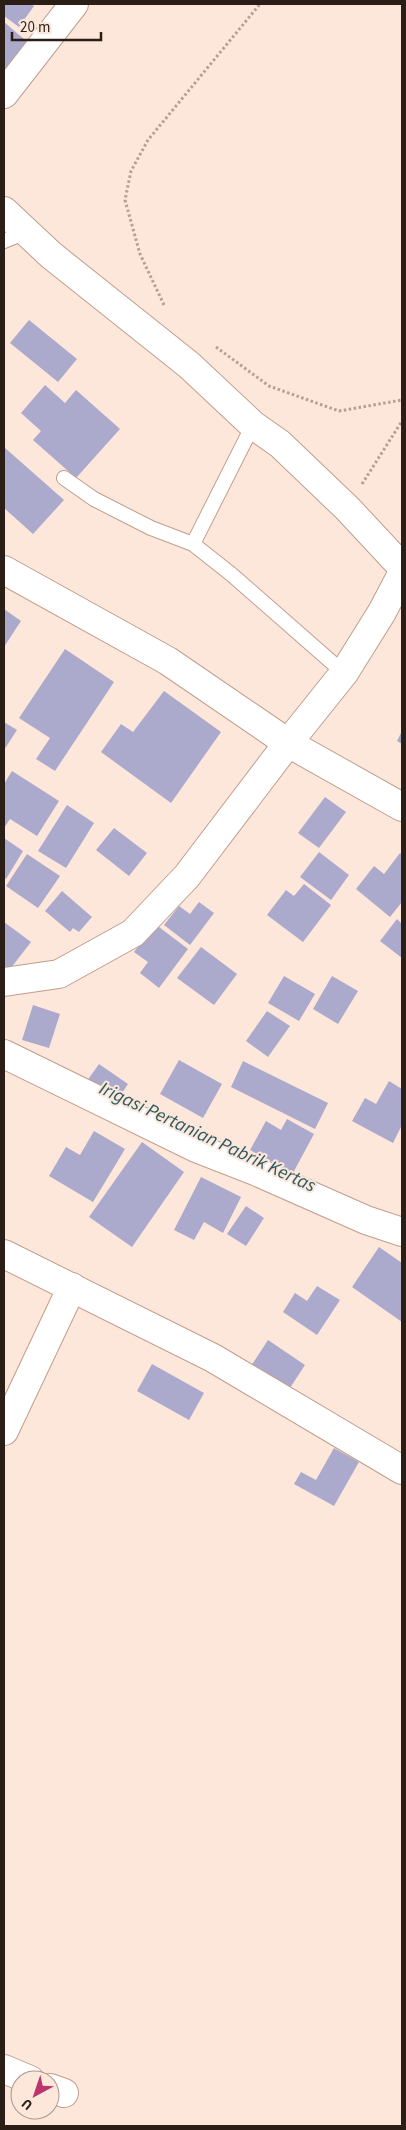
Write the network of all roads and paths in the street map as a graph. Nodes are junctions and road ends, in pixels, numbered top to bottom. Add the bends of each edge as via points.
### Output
1 (74, 4) edge
2 (260, 4) edge
3 (4, 94) edge
4 (4, 211) edge
5 (15, 237) edge
6 (170, 310) dead end
7 (213, 345) dead end
8 (402, 400) edge
9 (402, 422) edge
10 (253, 425) junction
11 (64, 478) dead end
12 (347, 508) junction
13 (193, 544) junction
14 (402, 567) edge
15 (4, 570) edge
16 (402, 574) edge
17 (344, 673) junction
18 (288, 743) junction
19 (402, 807) edge
20 (4, 982) edge
21 (4, 1054) edge
22 (402, 1232) edge
23 (4, 1254) edge
24 (72, 1287) junction
25 (4, 1431) edge
26 (398, 1459) edge

1 - 3 street
2 - 6 path via 148,140 131,171 125,200 132,227 140,254 163,304
4 - 5 street
5 - 10 street via 189,365
7 - 8 path via 269,386 339,411
9 - 12 path
10 - 12 street via 280,444
10 - 13 lane
11 - 13 lane via 94,499 151,528
12 - 14 street
13 - 17 lane
15 - 18 street via 168,660
16 - 17 street
17 - 18 street
18 - 19 street
18 - 20 street via 187,876 133,933 59,974
21 - 22 street via 196,1148
23 - 24 street
24 - 25 street
24 - 26 street via 213,1358

